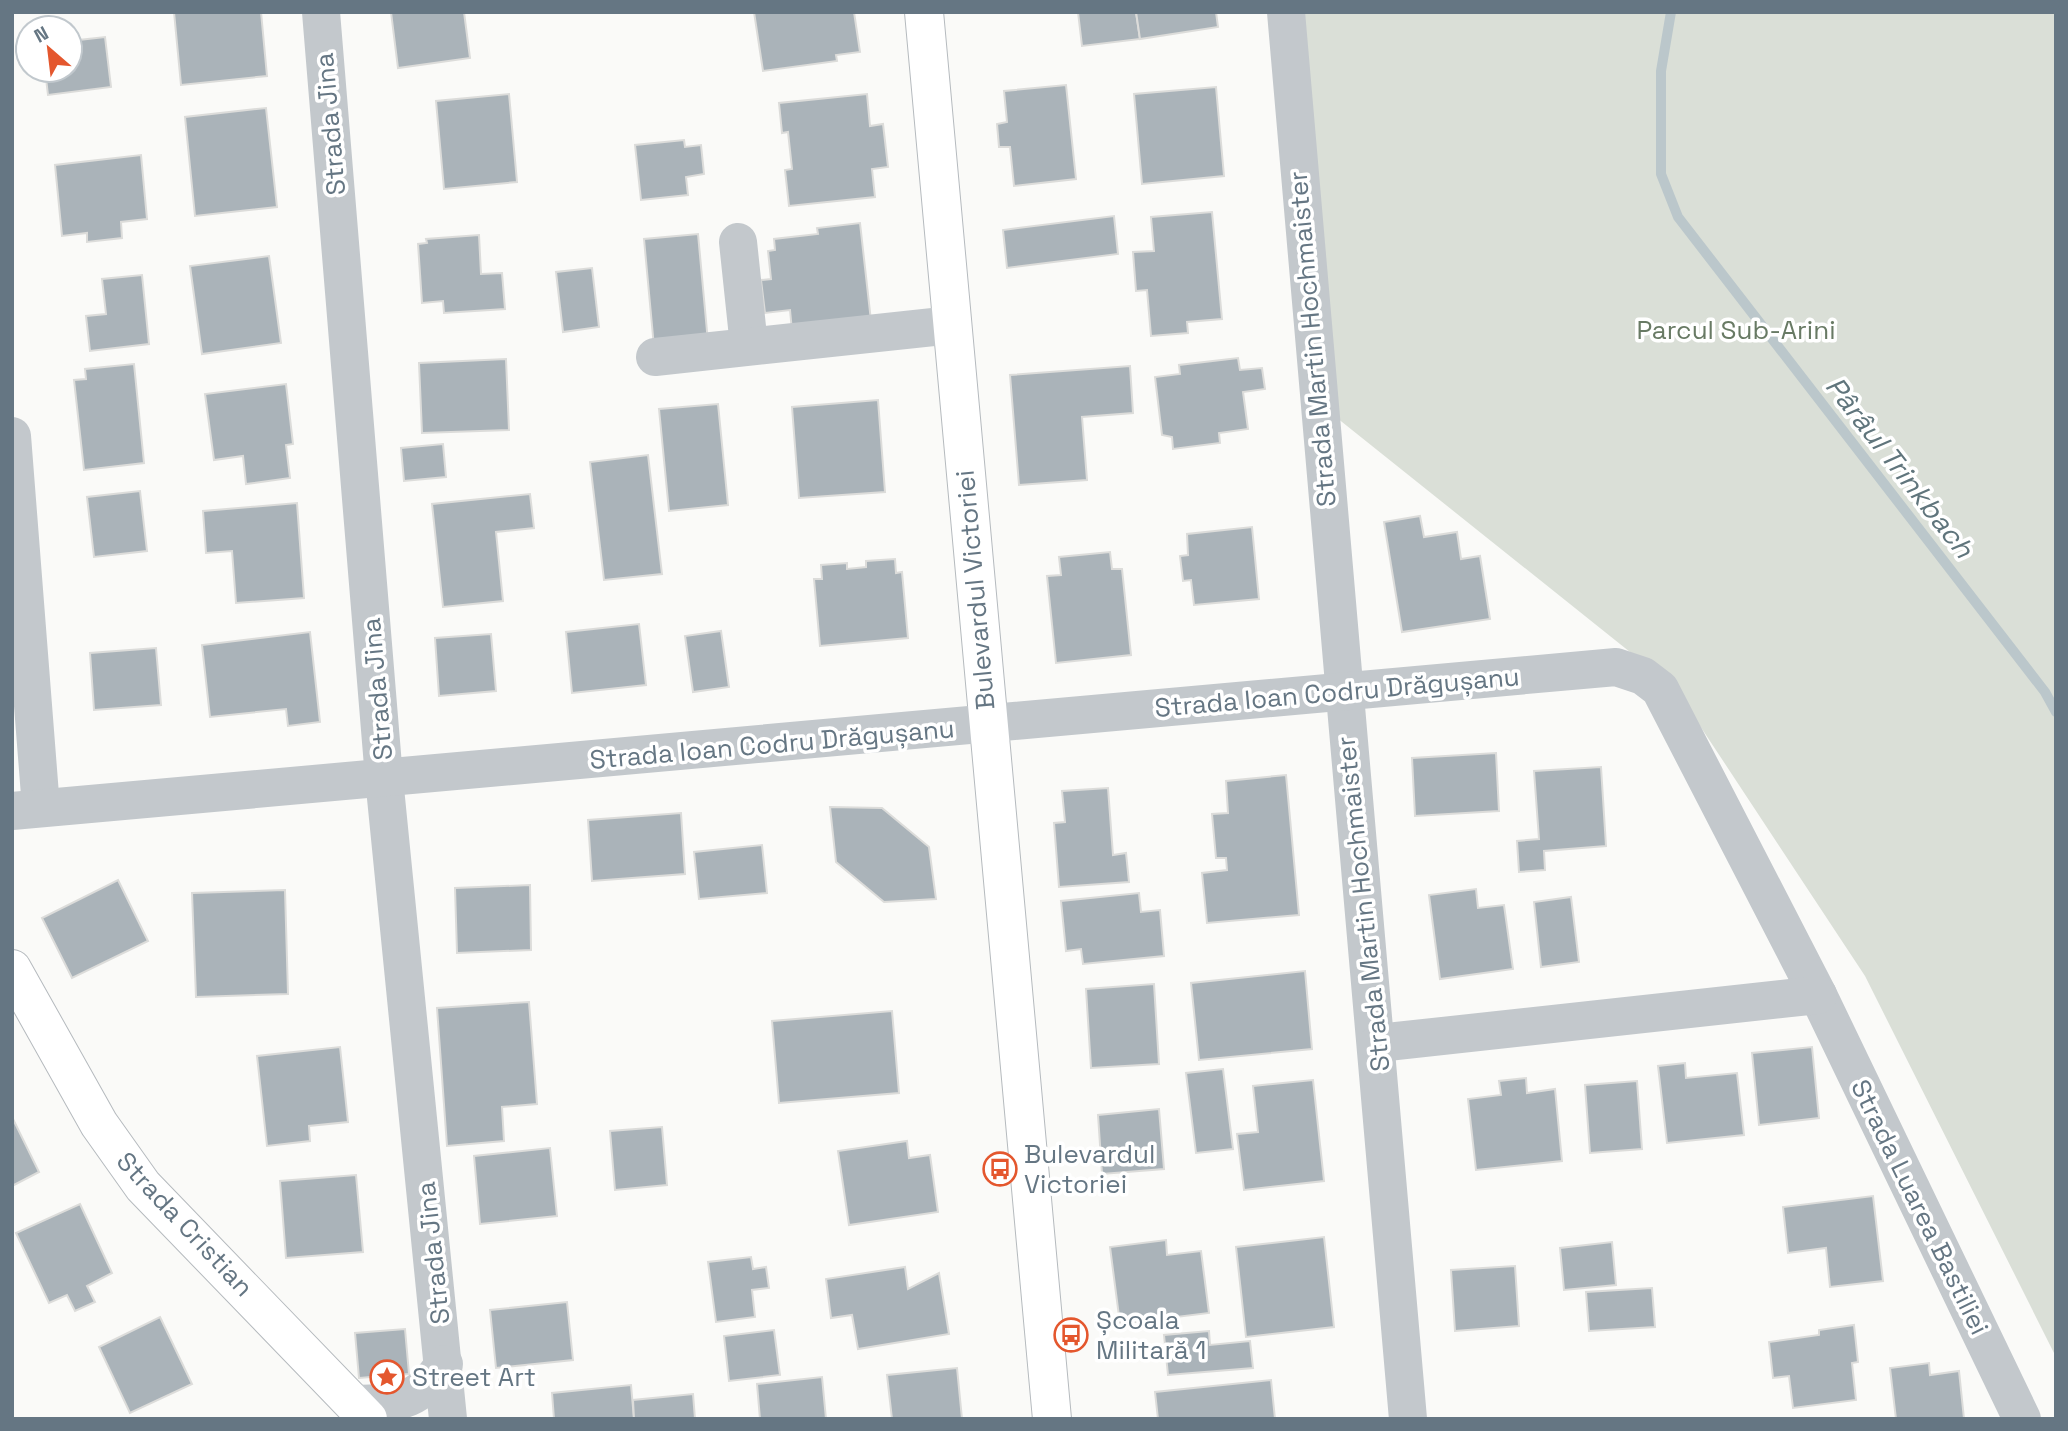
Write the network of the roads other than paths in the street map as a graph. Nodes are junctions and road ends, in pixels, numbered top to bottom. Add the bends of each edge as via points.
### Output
1 (321, 12) edge
2 (924, 12) edge
3 (1286, 12) edge
4 (738, 242) dead end
5 (952, 325) junction
6 (749, 346) junction
7 (655, 357) dead end
8 (12, 436) edge
9 (1616, 667) joint
10 (1343, 690) junction
11 (988, 725) junction
12 (384, 778) junction
13 (27, 810) edge
14 (12, 969) edge
15 (1818, 995) junction
16 (1378, 1042) junction
17 (444, 1364) junction
18 (362, 1411) edge
19 (449, 1419) edge
20 (1052, 1419) edge
21 (1408, 1419) edge
22 (2022, 1419) edge

1 - 12 street, Strada Jina
2 - 5 main road, Bulevardul Victoriei
3 - 10 street, Strada Martin Hochmaister
4 - 6 street
5 - 6 street
5 - 11 main road, Bulevardul Victoriei
6 - 7 street
8 - 13 street
9 - 10 street, Strada Ioan Codru Drăgușanu
9 - 15 street, Strada Luarea Bastiliei via 1643,676 1660,689
10 - 11 street, Strada Ioan Codru Drăgușanu
10 - 16 street, Strada Martin Hochmaister
11 - 12 street, Strada Ioan Codru Drăgușanu
11 - 20 main road, Bulevardul Victoriei
12 - 13 street, Strada Ioan Codru Drăgușanu
12 - 17 street, Strada Jina
14 - 18 main road, Strada Cristian via 120,1157
15 - 16 street
15 - 22 street, Strada Luarea Bastiliei
16 - 21 street, Strada Martin Hochmaister
17 - 18 street via 428,1387 409,1398
17 - 19 street, Strada Jina

